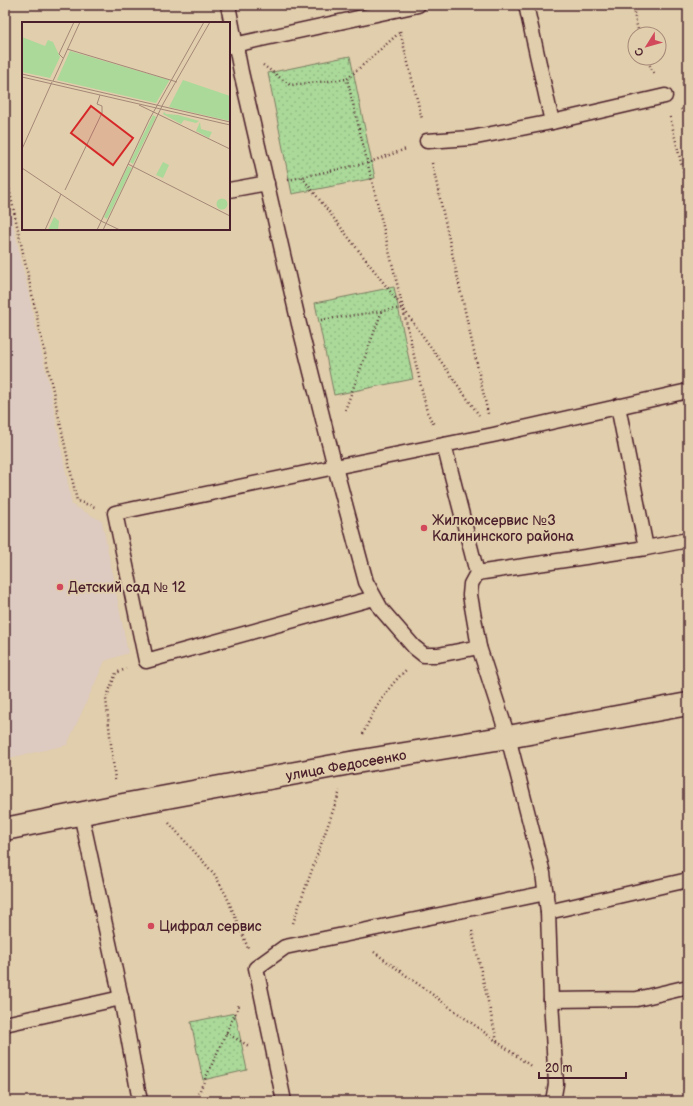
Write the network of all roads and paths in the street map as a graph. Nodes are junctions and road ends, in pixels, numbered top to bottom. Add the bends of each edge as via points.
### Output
1 (228, 5) edge
2 (418, 5) edge
3 (526, 5) edge
4 (632, 5) edge
5 (396, 10) junction
6 (230, 22) edge
7 (230, 25) edge
8 (637, 26) edge
9 (400, 31) junction
10 (232, 45) edge
11 (650, 66) edge
12 (347, 79) junction
13 (665, 96) junction
14 (552, 122) junction
15 (427, 141) junction
16 (367, 163) junction
17 (5, 170) edge
18 (302, 177) junction
19 (267, 183) junction
20 (230, 190) edge
21 (688, 191) edge
22 (403, 308) junction
23 (382, 311) junction
24 (299, 324) junction
25 (688, 391) edge
26 (618, 406) junction
27 (493, 435) junction
28 (444, 445) junction
29 (330, 448) junction
30 (335, 467) junction
31 (115, 513) junction
32 (688, 540) edge
33 (646, 548) junction
34 (477, 573) junction
35 (374, 598) junction
36 (479, 647) junction
37 (424, 655) junction
38 (146, 661) junction
39 (688, 704) edge
40 (508, 737) junction
41 (350, 763) junction
42 (148, 800) junction
43 (118, 806) junction
44 (82, 814) junction
45 (5, 830) edge
46 (688, 880) edge
47 (546, 894) junction
48 (467, 910) junction
49 (548, 912) junction
50 (349, 934) junction
51 (284, 947) junction
52 (256, 968) junction
53 (688, 987) edge
54 (121, 998) junction
55 (551, 1000) junction
56 (5, 1024) edge
57 (498, 1042) junction
58 (556, 1084) junction
59 (140, 1101) edge
60 (195, 1101) edge
61 (284, 1101) edge
62 (553, 1101) edge
63 (589, 1101) edge

1 - 6 lane
2 - 5 lane
3 - 14 lane
4 - 8 path
5 - 9 path
5 - 10 lane
7 - 10 lane
9 - 12 path
9 - 15 path
10 - 12 path via 290,85
10 - 19 lane
11 - 13 path
12 - 16 path
13 - 14 lane
13 - 21 path
14 - 15 lane via 471,138
15 - 16 path
15 - 27 path
16 - 18 path
16 - 22 path
17 - 31 path via 77,501
18 - 19 path
18 - 22 path
19 - 20 lane
19 - 24 lane
22 - 23 path
22 - 27 path
22 - 28 path via 427,412
23 - 24 path
23 - 29 path
24 - 29 lane
25 - 26 lane
26 - 27 lane
26 - 33 lane
27 - 28 lane
28 - 30 lane
28 - 34 lane
29 - 30 lane
30 - 31 lane
30 - 35 lane via 366,582
31 - 38 lane
32 - 33 lane
33 - 34 lane
34 - 36 lane via 471,584 470,595
35 - 37 lane via 414,647
35 - 38 lane
36 - 37 lane via 438,655
36 - 40 lane
37 - 41 path via 400,676 384,696
38 - 43 path via 116,673 106,699
39 - 40 street, улица Федосеенко
40 - 41 street, улица Федосеенко
40 - 47 lane via 543,873
41 - 42 street, улица Федосеенко
41 - 51 path
42 - 43 street, улица Федосеенко
42 - 52 path via 215,875
43 - 44 street, улица Федосеенко
44 - 45 street, улица Федосеенко
44 - 54 lane
46 - 49 lane
47 - 48 lane
47 - 49 lane
48 - 50 lane
48 - 57 path
49 - 55 lane
50 - 51 lane
50 - 57 path
51 - 52 lane
52 - 60 path
52 - 61 lane
53 - 55 lane via 637,999
54 - 56 lane
54 - 59 lane
55 - 58 lane
57 - 58 path
58 - 62 lane
58 - 63 path

